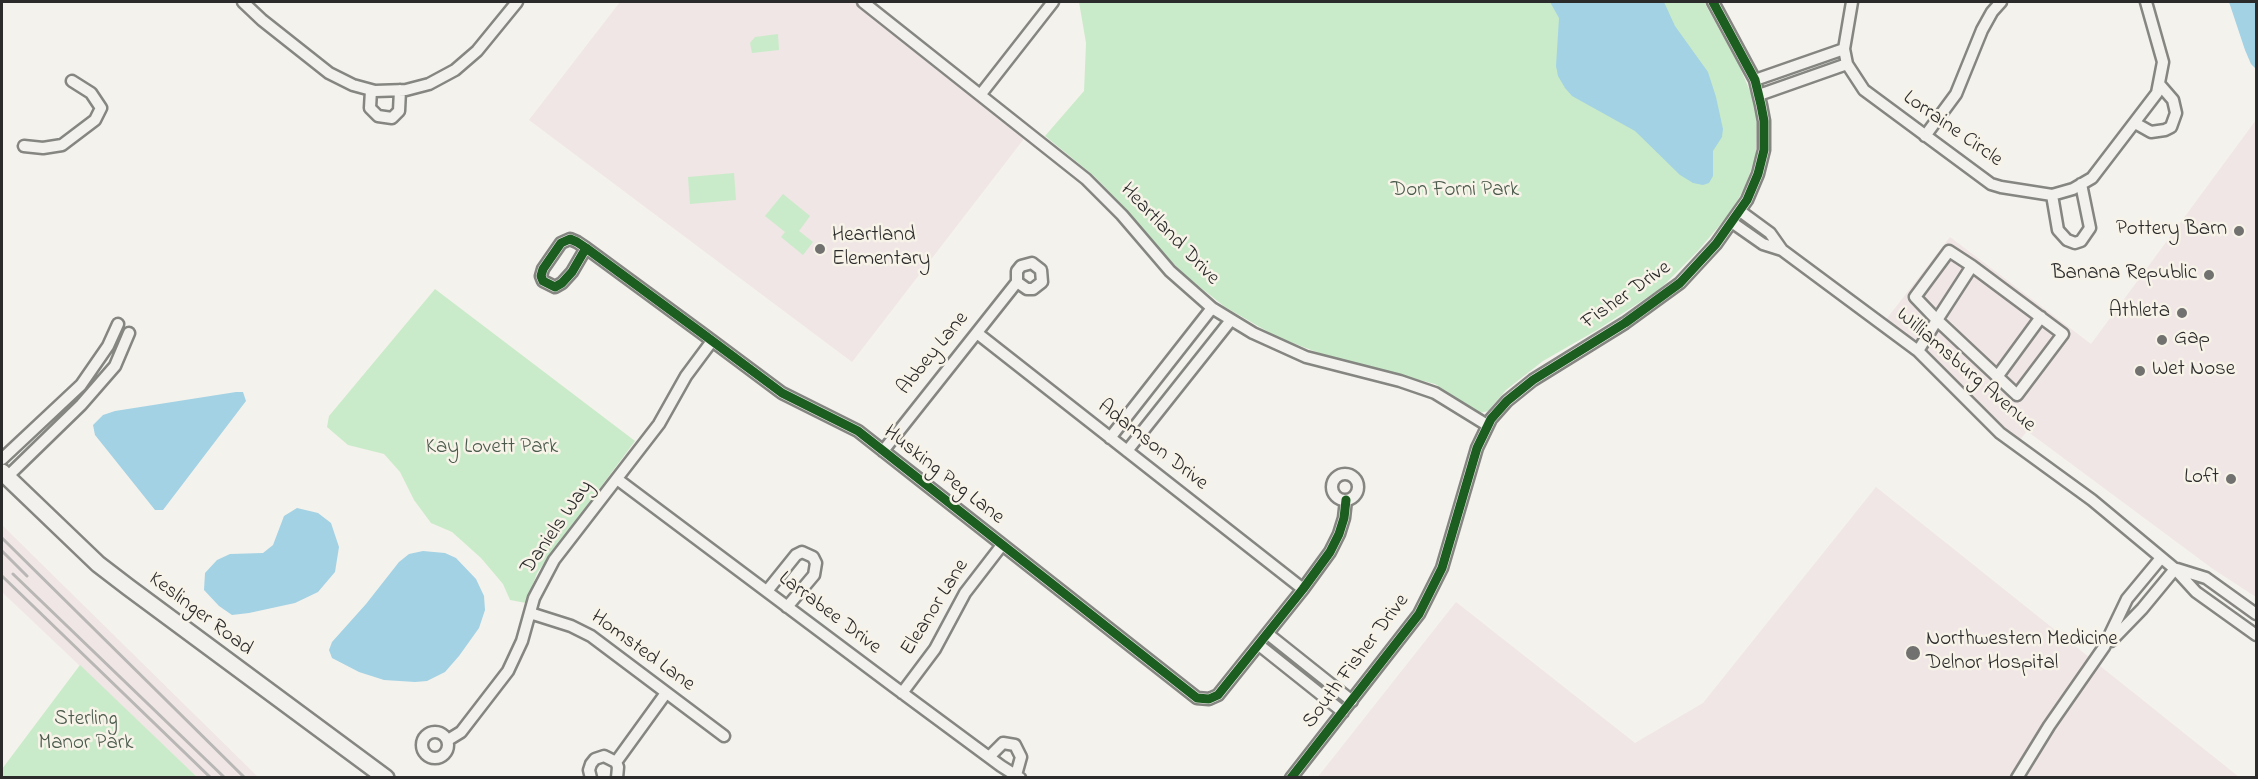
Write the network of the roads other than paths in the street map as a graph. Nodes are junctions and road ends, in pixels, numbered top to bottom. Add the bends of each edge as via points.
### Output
1 (243, 2) edge
2 (517, 2) edge
3 (1053, 2) edge
4 (1713, 2) edge
5 (1852, 2) edge
6 (2001, 2) edge
7 (2146, 2) edge
8 (867, 3) edge
9 (1844, 49) junction
10 (1847, 64) junction
11 (1755, 80) junction
12 (72, 81) dead end
13 (2160, 84) junction
14 (371, 90) junction
15 (400, 90) junction
16 (981, 94) junction
17 (1759, 94) junction
18 (2135, 123) junction
19 (1925, 136) junction
20 (24, 146) dead end
21 (2081, 184) junction
22 (2052, 195) junction
23 (1740, 211) junction
24 (1733, 223) junction
25 (586, 248) junction
26 (1782, 250) junction
27 (1972, 266) junction
28 (1017, 282) dead end
29 (1212, 308) junction
30 (2041, 317) junction
31 (1231, 320) junction
32 (1936, 320) junction
33 (118, 324) dead end
34 (129, 333) dead end
35 (976, 333) junction
36 (712, 341) junction
37 (1918, 351) junction
38 (1997, 377) junction
39 (1487, 425) junction
40 (1110, 438) junction
41 (882, 451) junction
42 (1127, 451) junction
43 (2, 459) edge
44 (4, 474) edge
45 (617, 479) junction
46 (1346, 500) dead end
47 (1002, 545) junction
48 (2161, 558) junction
49 (2175, 569) junction
50 (1303, 589) junction
51 (767, 591) junction
52 (788, 607) junction
53 (530, 614) junction
54 (2256, 614) edge
55 (1268, 634) junction
56 (2256, 635) edge
57 (1259, 645) junction
58 (2104, 647) junction
59 (666, 693) junction
60 (902, 693) junction
61 (1352, 700) junction
62 (1343, 712) junction
63 (724, 736) dead end
64 (448, 740) dead end
65 (989, 757) junction
66 (616, 762) junction
67 (1018, 776) edge
68 (386, 777) edge
69 (591, 777) edge
70 (617, 777) edge
71 (1291, 777) edge
72 (2018, 777) edge

1 - 14 street via 329,73
2 - 15 street via 477,51 455,70 429,84
3 - 16 street
4 - 11 street, Fisher Drive
5 - 9 street, Lorraine Circle
6 - 19 street via 1982,30 1956,94
7 - 13 street, Lorraine Circle via 2163,62
8 - 16 street, Heartland Drive
9 - 10 street, Lorraine Circle
9 - 11 street
10 - 17 street
10 - 19 street, Lorraine Circle via 1864,90
11 - 17 street, Fisher Drive
12 - 20 street via 91,93 101,108 95,120 62,145
13 - 18 street, Lorraine Circle
13 - 18 street via 2173,100 2176,113 2171,127 2151,132
14 - 15 street
14 - 15 street via 370,108 378,116 392,118 399,111
16 - 29 street, Heartland Drive via 1086,179 1170,271
17 - 23 street, Fisher Drive via 1764,150 1754,185
18 - 21 street, Lorraine Circle via 2092,178
19 - 22 street, Lorraine Circle via 1991,184
21 - 22 street, Lorraine Circle
21 - 22 street via 2090,228 2081,241 2067,240 2058,230
23 - 24 street, Fisher Drive
23 - 26 street, Williamsburg Avenue via 1770,233
24 - 26 street, Williamsburg Avenue via 1763,244
24 - 39 street, Fisher Drive via 1698,265 1663,297 1533,380 1507,401
25 - 25 street, Husking Peg Lane via 562,283 555,287 543,281 543,269 561,243 570,239
25 - 36 street, Husking Peg Lane
26 - 37 street, Williamsburg Avenue
27 - 30 street
27 - 32 street
27 - 32 street via 1949,250 1915,297
28 - 35 street, Abbey Lane
29 - 31 street, Heartland Drive
29 - 40 street
30 - 38 street
30 - 38 street via 2063,334 2017,395
31 - 39 street, Heartland Drive via 1306,357 1435,393
31 - 42 street
32 - 37 street
32 - 38 street
33 - 43 street via 81,385
34 - 44 street via 115,366 81,405
35 - 40 street, Adamson Drive
35 - 41 street, Abbey Lane
36 - 41 street, Husking Peg Lane via 788,397 850,426
36 - 45 street, Daniels Way
37 - 48 street, Williamsburg Avenue via 2000,433 2092,500
39 - 61 street, South Fisher Drive via 1470,468 1448,550 1427,600
40 - 42 street, Adamson Drive
41 - 47 street, Husking Peg Lane
42 - 50 street, Adamson Drive
44 - 68 main road, Keslinger Road via 128,588
45 - 51 street, Larrabee Drive
45 - 53 street, Daniels Way via 554,560
46 - 50 street, Husking Peg Lane via 1344,518 1330,552
47 - 57 street, Husking Peg Lane via 1197,698 1218,695
47 - 60 street, Eleanor Lane via 965,593 935,649
48 - 49 street, Williamsburg Avenue
48 - 58 street via 2127,599
49 - 54 street, Williamsburg Avenue via 2206,578
49 - 56 street, Williamsburg Avenue via 2196,592
49 - 58 street
50 - 55 street, Husking Peg Lane
51 - 52 street, Larrabee Drive
51 - 52 street via 796,555 802,552 813,557 814,575
52 - 60 street, Larrabee Drive
53 - 59 street, Homsted Lane via 591,636
53 - 64 street, Daniels Way via 516,659 461,732
55 - 57 street, Husking Peg Lane
55 - 61 street
57 - 62 street
58 - 72 street
59 - 63 street, Homsted Lane
59 - 66 street
60 - 65 street, Larrabee Drive
61 - 62 street, South Fisher Drive
62 - 71 street, South Fisher Drive
65 - 67 street, Larrabee Drive
65 - 67 street via 1003,743 1015,745 1021,757
66 - 69 street via 604,756 595,759 589,770
66 - 70 street

